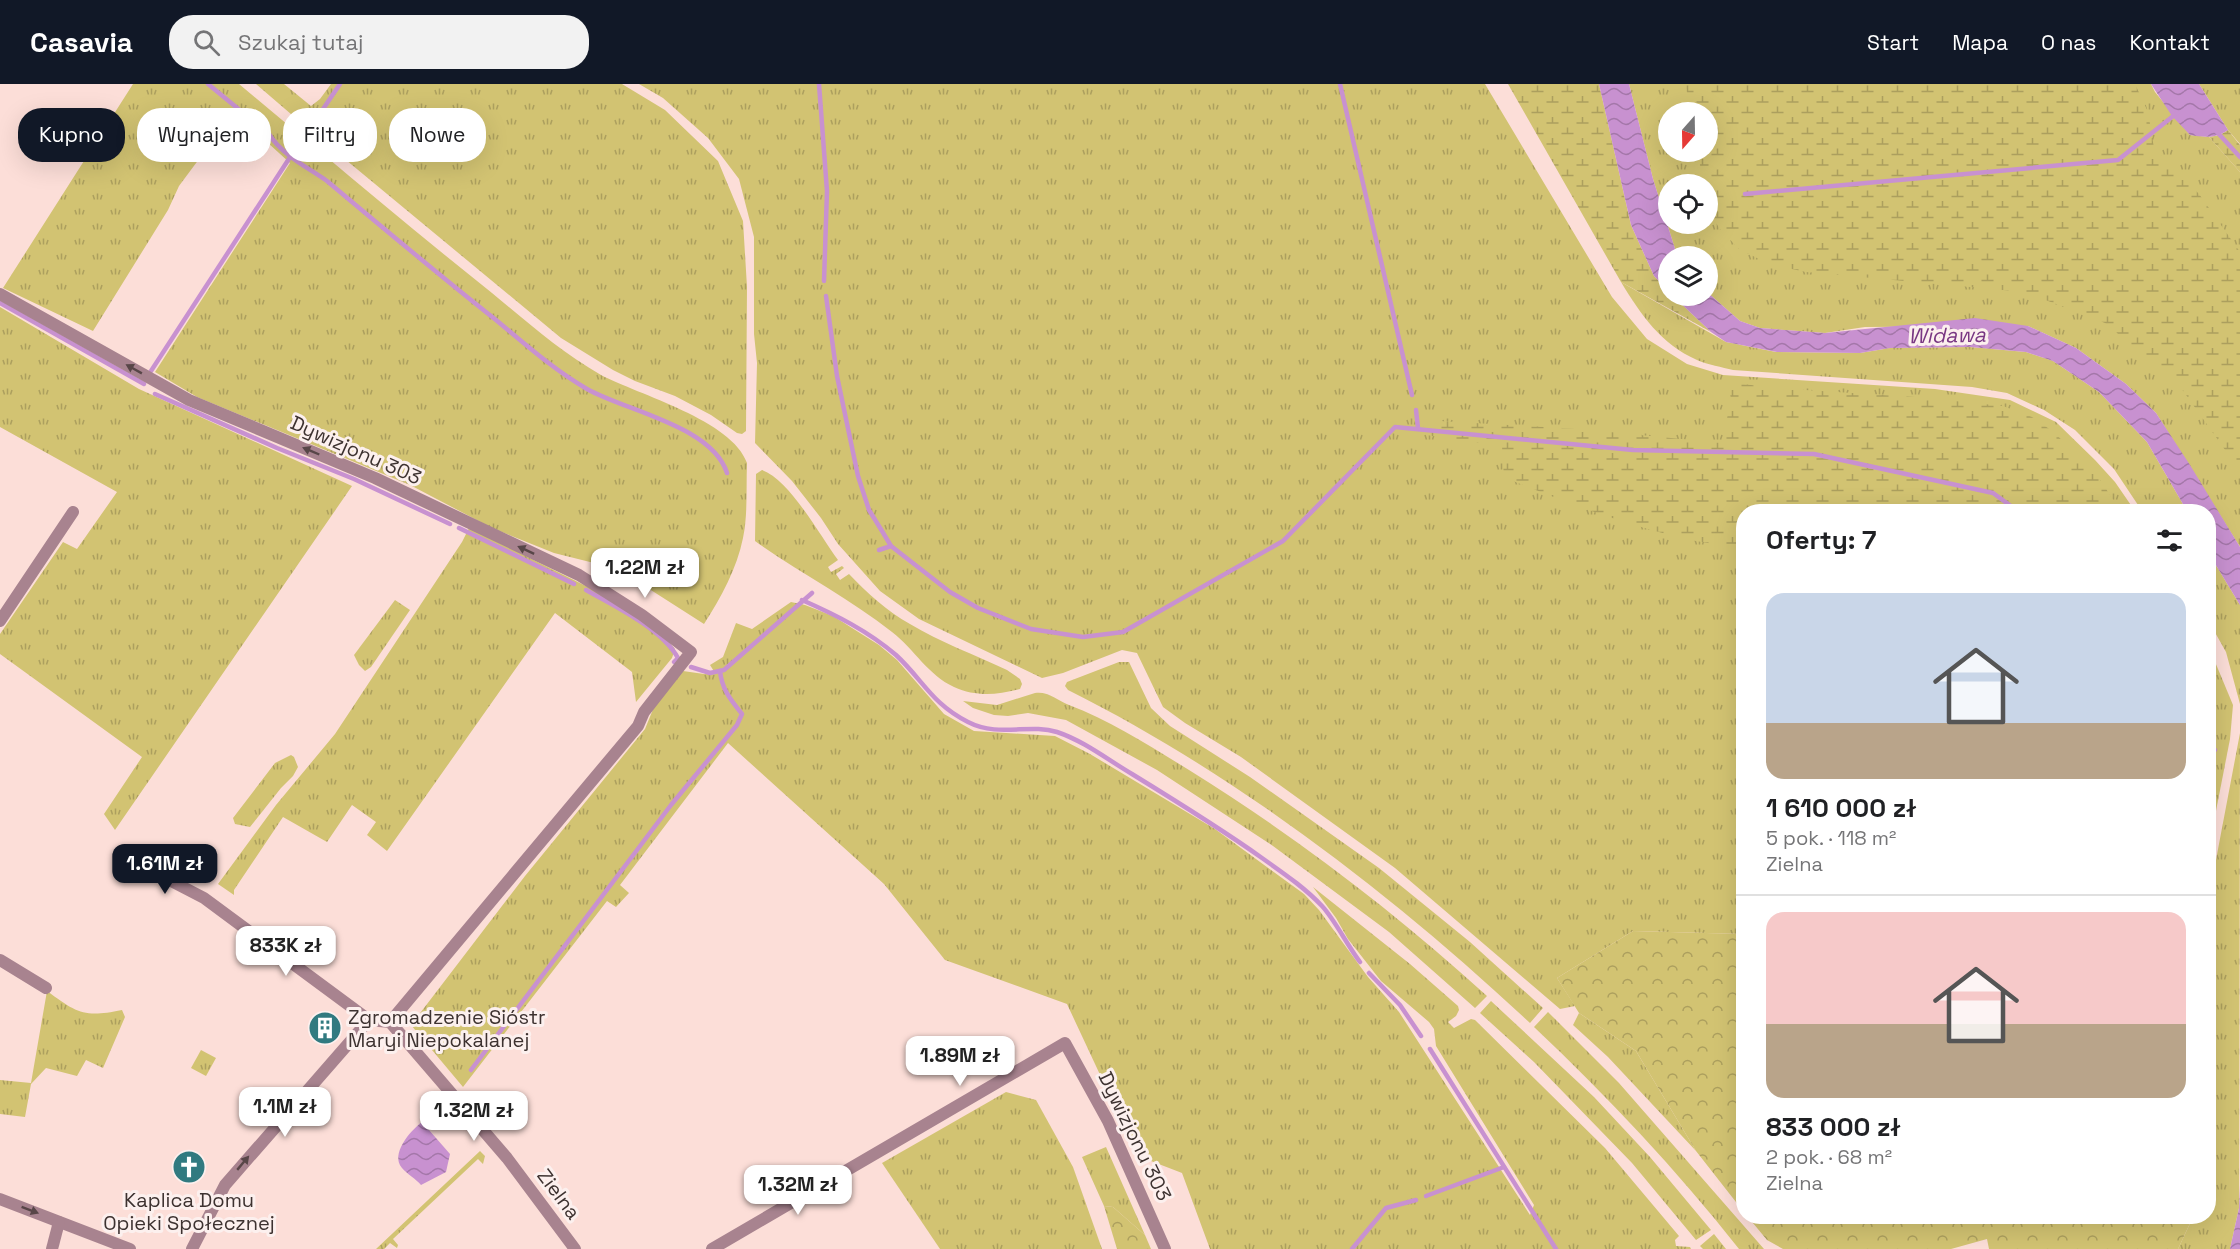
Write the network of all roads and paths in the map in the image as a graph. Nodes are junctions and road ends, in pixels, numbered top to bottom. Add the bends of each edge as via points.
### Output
1 (0, 294) edge
2 (73, 512) dead end
3 (0, 621) edge
4 (123, 856) dead end
5 (0, 960) edge
6 (46, 988) dead end
7 (369, 1020) junction
8 (390, 1022) junction
9 (0, 1199) edge
10 (59, 1222) junction
11 (52, 1249) edge
12 (130, 1249) edge
13 (192, 1249) edge
14 (575, 1249) edge
15 (712, 1249) edge
16 (1165, 1249) edge

8 -> 1 street, Dywizjonu 303 via 638,726 644,712 691,652 579,575 375,478 189,400
2 - 3 street
4 - 7 street via 204,898
5 - 6 street
7 - 8 street
13 -> 7 street via 225,1185
8 - 14 street, Zielna via 507,1158
9 -> 10 street
10 - 11 street
10 - 12 street
15 - 16 street, Dywizjonu 303 via 1065,1043 1108,1121

